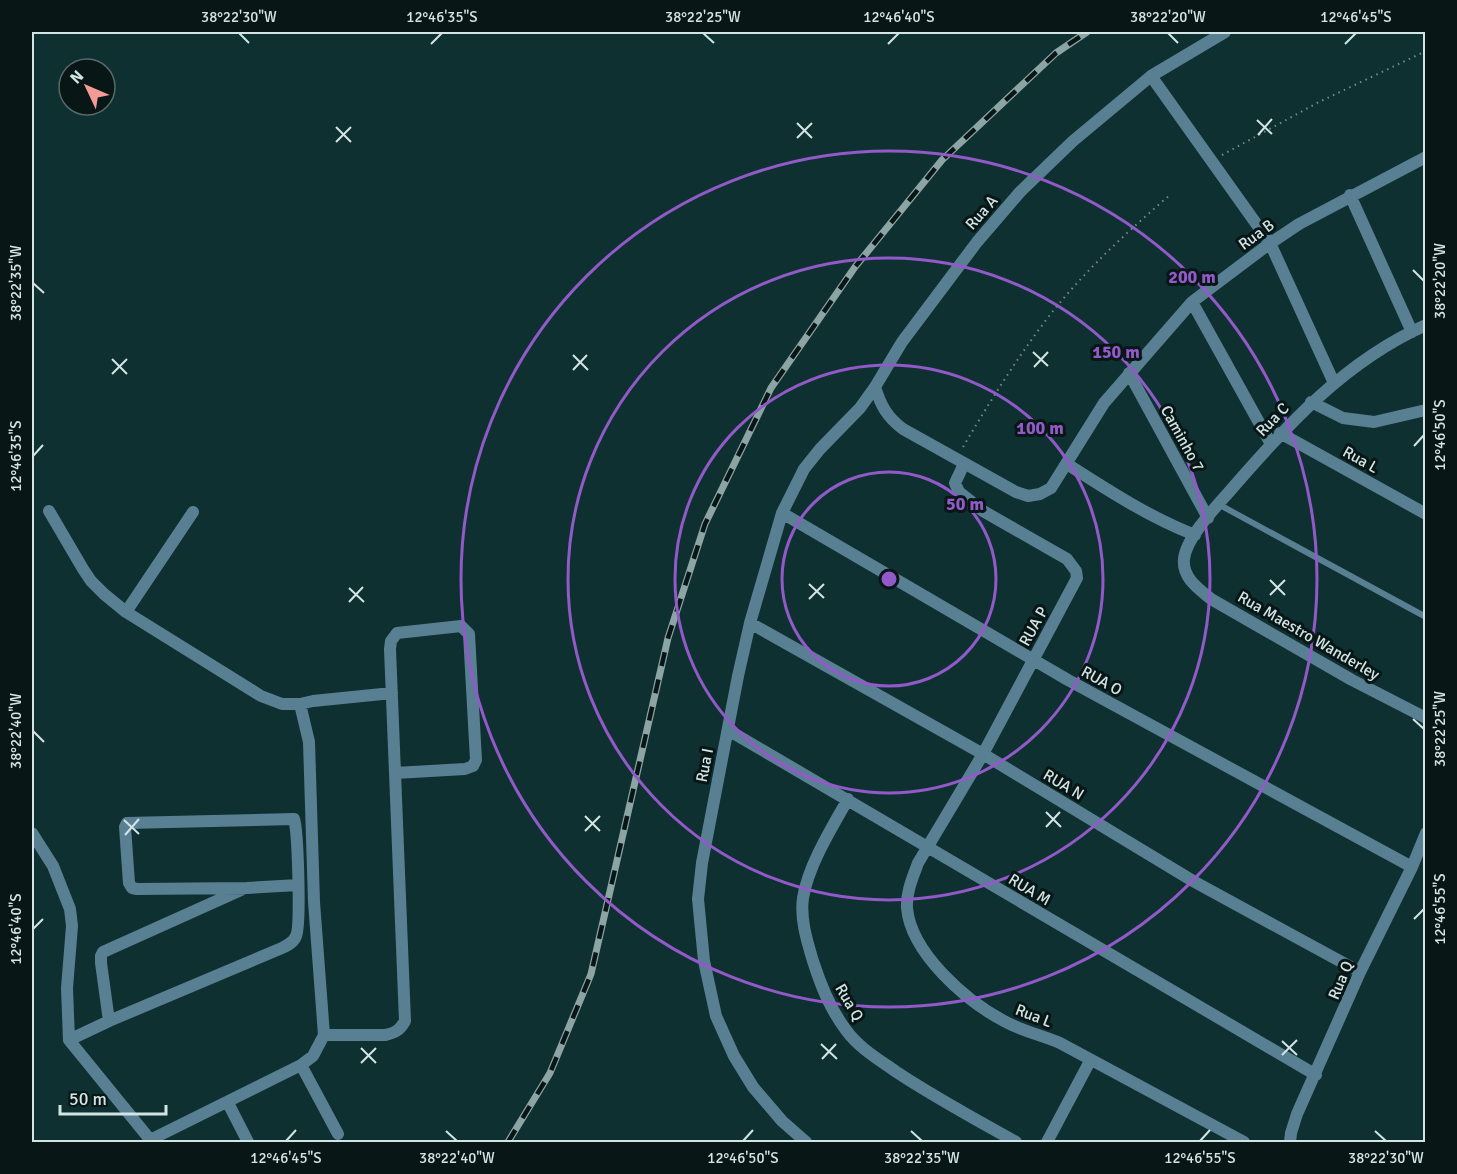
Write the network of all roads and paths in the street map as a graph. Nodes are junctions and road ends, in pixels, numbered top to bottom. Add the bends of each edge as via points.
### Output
1 (1225, 32) edge
2 (1425, 51) edge
3 (1151, 76) junction
4 (1425, 157) edge
5 (1211, 160) junction
6 (1171, 194) dead end
7 (1350, 195) junction
8 (1270, 243) junction
9 (1192, 303) junction
10 (1425, 325) edge
11 (1413, 332) junction
12 (1129, 373) junction
13 (1334, 383) junction
14 (875, 387) junction
15 (868, 398) joint
16 (1311, 402) junction
17 (1425, 410) edge
18 (1280, 433) junction
19 (1271, 444) junction
20 (960, 462) junction
21 (1067, 465) junction
22 (1218, 504) junction
23 (49, 511) dead end
24 (193, 512) dead end
25 (782, 513) junction
26 (1425, 514) edge
27 (1208, 518) junction
28 (1195, 535) junction
29 (1186, 571) joint
30 (126, 612) junction
31 (1425, 617) edge
32 (750, 623) junction
33 (1033, 660) junction
34 (392, 693) junction
35 (300, 704) junction
36 (1425, 718) edge
37 (728, 730) junction
38 (983, 754) junction
39 (395, 773) junction
40 (848, 799) junction
41 (32, 833) edge
42 (1425, 833) edge
43 (927, 847) junction
44 (1412, 867) junction
45 (298, 885) junction
46 (247, 888) junction
47 (1360, 972) junction
48 (110, 1021) junction
49 (324, 1035) junction
50 (69, 1040) junction
51 (1090, 1061) junction
52 (301, 1065) junction
53 (1316, 1075) junction
54 (228, 1103) junction
55 (338, 1134) dead end
56 (151, 1141) edge
57 (248, 1143) edge
58 (806, 1143) edge
59 (1016, 1143) edge
60 (1047, 1143) edge
61 (1244, 1143) edge
62 (1290, 1143) edge

1 - 3 street, Rua A
2 - 5 path
3 - 5 street
3 - 14 street, Rua A via 1073,141 1020,192 909,333
4 - 7 street, Rua B
5 - 8 street
6 - 20 path via 1116,244 1046,320 1013,366
7 - 8 street, Rua B
7 - 11 street
8 - 9 street, Rua B
8 - 13 street
9 - 12 street, Rua B
9 - 19 street
10 - 11 street, Rua C
11 - 13 street, Rua C
12 - 21 street, Rua B via 1104,403
12 - 27 street, Caminho 7
13 - 16 street, Rua C
14 - 15 street, Rua A
14 - 20 street, Rua B via 889,418
15 - 25 street, Rua I via 804,469
16 - 17 street via 1343,418 1374,422
16 - 18 street, Rua C
18 - 19 street, Rua C
18 - 26 street, Rua L
19 - 22 street, Rua C
20 - 21 street, Rua B via 1028,496 1051,488
20 - 33 street, RUA P via 955,483 958,492 1000,521 1057,552 1076,571 1076,583
21 - 28 street via 1134,507
22 - 27 street, Rua C
22 - 31 lane
23 - 30 street via 91,582
24 - 30 street
25 - 32 street, Rua I
25 - 33 street, RUA O
27 - 28 street, Rua C
28 - 29 street, Rua C via 1186,551
29 - 36 street, Rua Maestro Wanderley via 1191,582 1211,599
30 - 35 street via 261,696 282,704
32 - 37 street, Rua I
32 - 38 street, RUA N
33 - 38 street, RUA P
33 - 44 street, RUA O
34 - 35 street
34 - 39 street
34 - 39 street via 390,649 397,633 461,626 467,631 476,760 473,766
35 - 49 street via 309,742 314,902
37 - 40 street, RUA M
37 - 58 street, Rua I via 698,899 707,980 716,1016 734,1056 760,1096
38 - 43 street, RUA P
38 - 47 street, RUA N via 1193,881
39 - 49 street via 405,1021 402,1028 385,1035
40 - 43 street, RUA M
40 - 59 street, Rua Q via 824,844 803,900 807,943 831,1007 867,1051
41 - 50 street via 53,866 70,909
42 - 44 street, Rua Q
43 - 51 street, Rua L via 912,879 907,905 914,932 934,964 989,1013 1060,1043
43 - 53 street, RUA M
44 - 47 street, Rua Q
45 - 46 street
45 - 46 street via 295,824 291,818 126,825 132,888
45 - 48 street via 297,935 292,942
46 - 48 street via 103,952 101,963
47 - 53 street, Rua Q
48 - 50 street
49 - 52 street via 313,1056
50 - 56 street
51 - 60 street
51 - 61 street, Rua L
52 - 54 street
52 - 55 street
53 - 62 street, Rua Q
54 - 56 street
54 - 57 street

